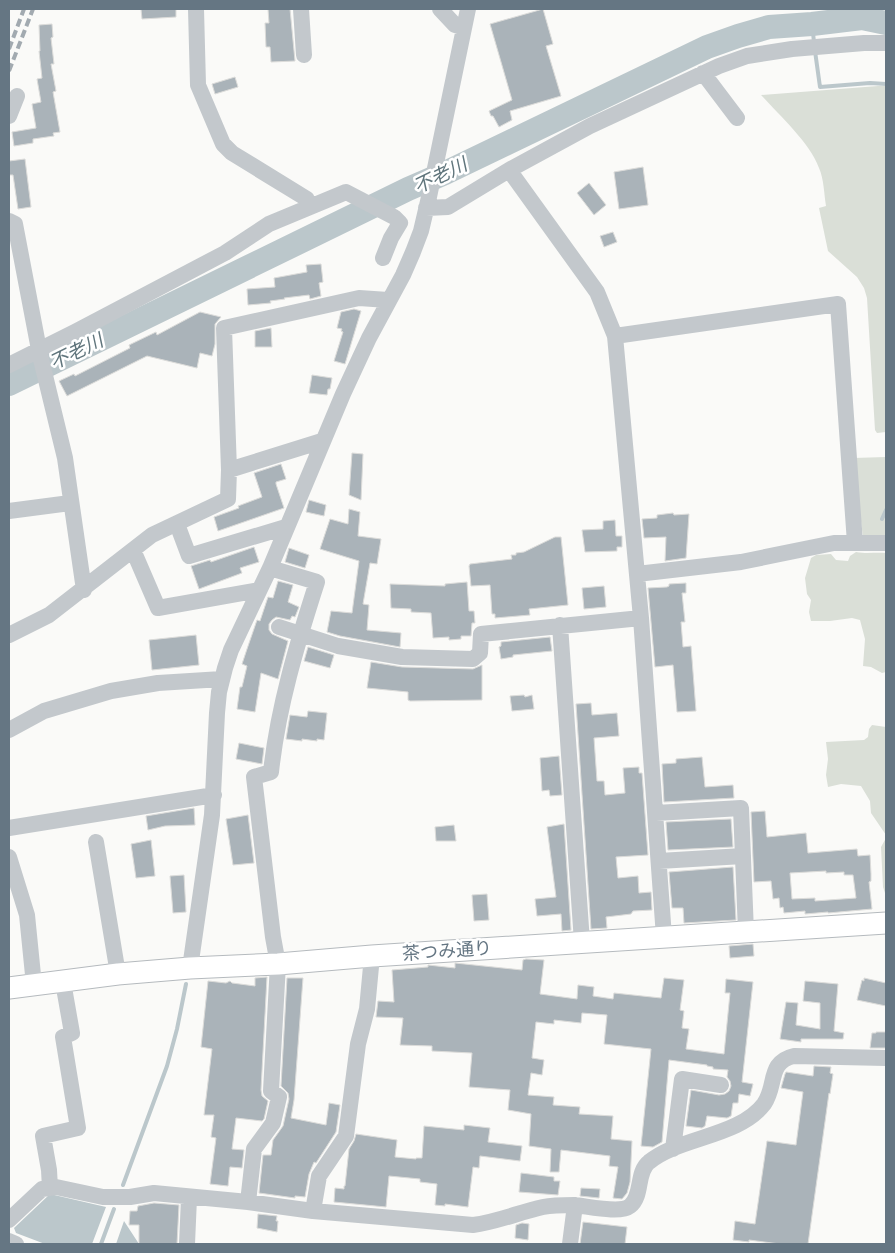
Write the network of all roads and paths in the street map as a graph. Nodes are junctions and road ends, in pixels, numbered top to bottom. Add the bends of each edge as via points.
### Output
1 (196, 9) edge
2 (301, 9) edge
3 (440, 9) edge
4 (468, 9) edge
5 (464, 28) junction
6 (886, 43) edge
7 (304, 55) dead end
8 (703, 73) junction
9 (17, 96) dead end
10 (9, 116) edge
11 (737, 118) dead end
12 (509, 170) junction
13 (307, 199) dead end
14 (428, 202) junction
15 (397, 220) junction
16 (9, 221) edge
17 (421, 231) junction
18 (383, 258) dead end
19 (388, 300) junction
20 (615, 336) junction
21 (40, 356) junction
22 (9, 365) edge
23 (322, 441) junction
24 (228, 470) junction
25 (70, 503) junction
26 (9, 511) edge
27 (177, 524) junction
28 (286, 527) junction
29 (855, 542) junction
30 (886, 542) edge
31 (133, 550) junction
32 (270, 568) junction
33 (637, 574) junction
34 (84, 590) junction
35 (259, 590) junction
36 (641, 618) junction
37 (560, 625) junction
38 (279, 627) dead end
39 (301, 634) junction
40 (9, 635) edge
41 (222, 679) junction
42 (9, 730) edge
43 (214, 795) junction
44 (656, 813) junction
45 (9, 828) edge
46 (96, 842) dead end
47 (743, 856) junction
48 (9, 857) edge
49 (659, 861) junction
50 (886, 923) edge
51 (746, 932) junction
52 (664, 937) junction
53 (582, 942) junction
54 (372, 956) junction
55 (278, 964) junction
56 (190, 968) junction
57 (118, 974) junction
58 (63, 982) junction
59 (34, 985) junction
60 (9, 988) edge
61 (886, 1058) edge
62 (722, 1085) dead end
63 (673, 1149) junction
64 (50, 1188) junction
65 (189, 1198) junction
66 (248, 1202) junction
67 (575, 1205) junction
68 (312, 1211) junction
69 (9, 1218) edge
70 (9, 1241) edge
71 (16, 1244) edge
72 (188, 1244) edge
73 (570, 1244) edge

1 - 13 street via 198,85 223,144 232,153
2 - 7 street
3 - 5 street via 455,25
4 - 5 street
5 - 14 street
6 - 8 street via 792,49 747,56
8 - 11 street
8 - 12 street via 610,116
9 - 10 street
12 - 14 street via 448,207
12 - 20 street via 597,292
14 - 17 street
15 - 17 street
15 - 18 street
15 - 21 street via 346,192 269,224 225,253
16 - 21 street via 15,224
17 - 19 street via 403,275
19 - 23 street
19 - 24 street via 359,298 224,328
20 - 29 street via 838,304
20 - 33 street
21 - 22 street
21 - 25 street via 65,458
23 - 24 street
23 - 28 street
24 - 27 street via 228,499
25 - 26 street
25 - 34 street
27 - 28 street via 189,556
27 - 31 street via 152,535
28 - 32 street
29 - 30 street
29 - 33 street via 834,543 741,562
31 - 34 street
31 - 35 street via 158,608
32 - 35 street
32 - 39 street via 317,582
33 - 36 street
34 - 40 street via 50,616
35 - 41 street via 231,650
36 - 37 street
36 - 44 street
37 - 39 street via 481,634 480,652 473,659 402,657 338,646
37 - 53 street
38 - 39 street
39 - 55 street via 287,684 271,772 254,777
41 - 42 street via 158,683 111,691 44,711
41 - 43 street via 217,713
43 - 45 street
43 - 56 street
44 - 47 street via 740,808
44 - 49 street
46 - 57 street
47 - 49 street
47 - 51 street
48 - 59 street via 27,915
49 - 52 street
50 - 51 main road, 茶つみ通り
51 - 52 main road, 茶つみ通り
52 - 53 main road, 茶つみ通り
53 - 54 main road, 茶つみ通り
54 - 55 main road, 茶つみ通り
54 - 68 street via 367,1009 358,1044 346,1136 319,1176
55 - 56 main road, 茶つみ通り
55 - 66 street via 270,1092 279,1097 273,1123 254,1150
56 - 57 main road, 茶つみ通り
57 - 58 main road, 茶つみ通り
58 - 59 main road, 茶つみ通り
58 - 64 street via 72,1033 63,1037 78,1128 43,1136
59 - 60 main road, 茶つみ通り
61 - 63 street via 786,1058 778,1064 770,1091 757,1111 739,1124
62 - 63 street via 682,1079
63 - 67 street via 648,1162 631,1205 623,1209
64 - 65 street via 103,1197 154,1194
64 - 69 street via 42,1189
65 - 66 street
65 - 72 street
66 - 68 street
67 - 68 street via 544,1206 473,1225
67 - 73 street
70 - 71 street

